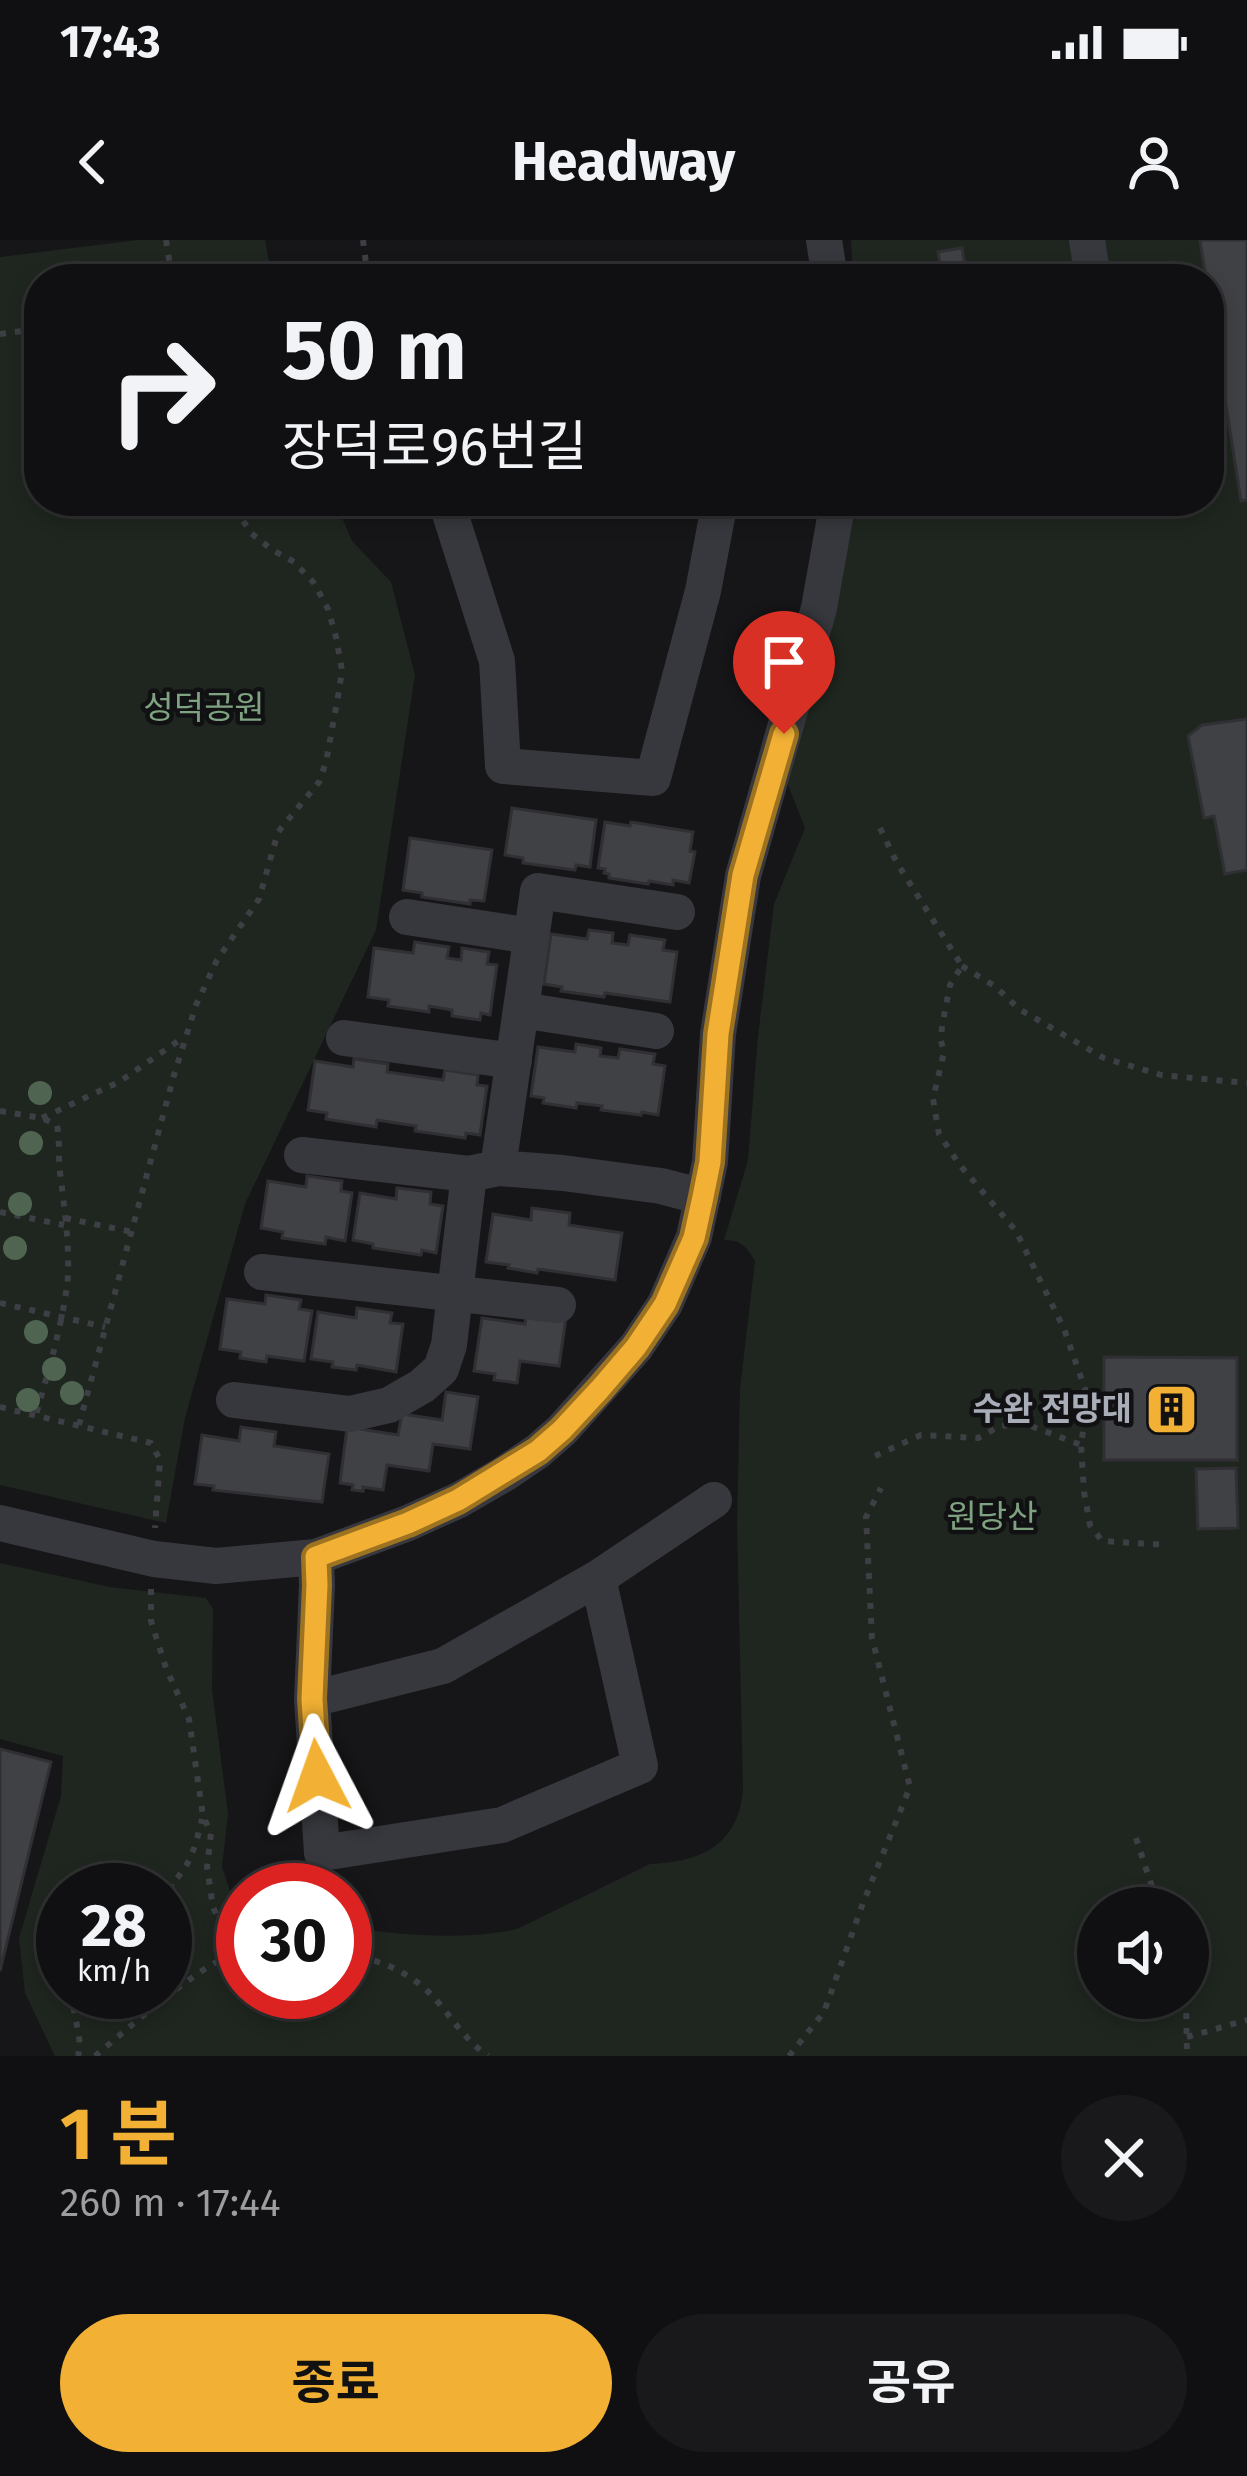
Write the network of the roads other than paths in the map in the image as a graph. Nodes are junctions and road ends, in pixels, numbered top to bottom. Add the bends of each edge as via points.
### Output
1 (451, 516) edge
2 (717, 516) edge
3 (835, 516) edge
4 (677, 912) dead end
5 (407, 917) dead end
6 (531, 935) junction
7 (521, 1010) junction
8 (656, 1031) dead end
9 (344, 1038) dead end
10 (514, 1061) junction
11 (302, 1155) dead end
12 (483, 1171) junction
13 (703, 1197) junction
14 (262, 1272) dead end
15 (457, 1292) junction
16 (558, 1305) dead end
17 (234, 1400) dead end
18 (714, 1500) dead end
19 (0, 1523) edge
20 (316, 1557) junction
21 (598, 1578) junction
22 (312, 1699) junction

1 - 2 street via 497,661 503,766 653,778
3 - 13 street via 819,608 743,875
4 - 6 street via 538,892
5 - 6 street
6 - 7 street
7 - 8 street
7 - 10 street
9 - 10 street
10 - 12 street
11 - 12 street
12 - 13 street via 563,1173
12 - 15 street
13 - 20 street via 665,1304 562,1430 458,1500
14 - 15 street
15 - 16 street
15 - 17 street via 441,1369 389,1405 350,1414
18 - 21 street
19 - 20 street via 216,1566
20 - 22 street
21 - 22 street via 443,1666
21 - 22 street via 640,1766 502,1825 322,1853

